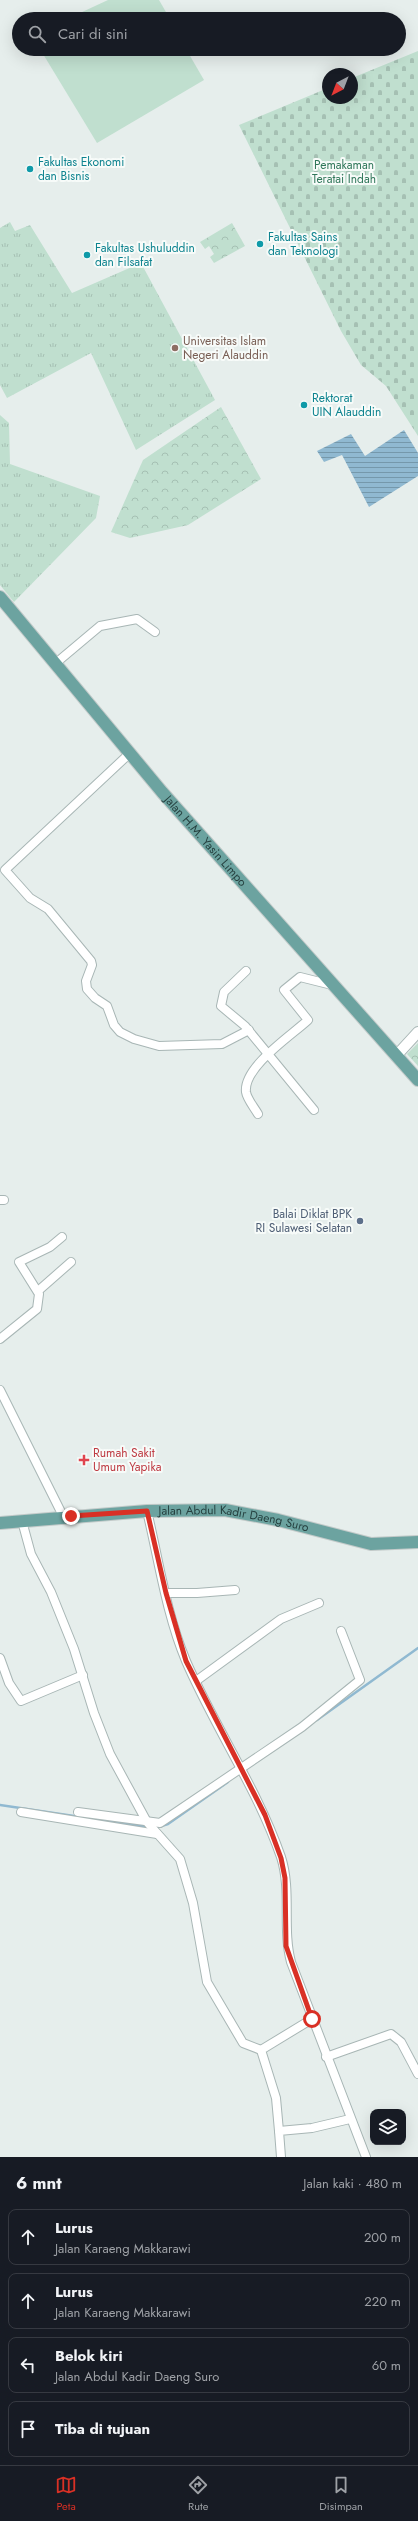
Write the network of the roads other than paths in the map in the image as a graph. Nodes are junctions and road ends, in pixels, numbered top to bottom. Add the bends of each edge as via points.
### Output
1 (0, 597) edge
2 (155, 632) dead end
3 (56, 664) junction
4 (129, 754) junction
5 (246, 971) dead end
6 (332, 985) junction
7 (249, 1030) junction
8 (418, 1032) edge
9 (268, 1053) junction
10 (396, 1056) junction
11 (418, 1080) edge
12 (314, 1110) dead end
13 (258, 1114) dead end
14 (62, 1237) dead end
15 (71, 1262) dead end
16 (38, 1291) junction
17 (0, 1339) edge
18 (0, 1390) edge
19 (147, 1511) junction
20 (63, 1516) junction
21 (22, 1521) junction
22 (0, 1523) edge
23 (418, 1542) edge
24 (235, 1590) dead end
25 (166, 1593) junction
26 (319, 1603) dead end
27 (341, 1631) dead end
28 (0, 1658) edge
29 (83, 1675) junction
30 (196, 1681) junction
31 (242, 1771) junction
32 (21, 1812) dead end
33 (78, 1812) dead end
34 (152, 1828) junction
35 (312, 2019) junction
36 (261, 2050) junction
37 (326, 2058) junction
38 (418, 2074) edge
39 (350, 2119) junction
40 (279, 2131) junction
41 (281, 2157) edge
42 (366, 2157) edge

1 - 3 main road, Jalan H.M. Yasin Limpo
2 - 3 street via 137,619 100,626
3 - 4 main road, Jalan H.M. Yasin Limpo
4 - 6 main road, Jalan H.M. Yasin Limpo
4 - 7 street via 5,870 30,898 48,909 91,962 86,981 87,989 107,1006 114,1025 120,1032 147,1044 159,1046 222,1044
5 - 7 street via 229,985 220,1002 224,1010
6 - 9 street via 300,977 284,990 308,1020
6 - 10 main road, Jalan H.M. Yasin Limpo
7 - 9 street
8 - 10 street
9 - 12 street
9 - 13 street via 248,1082 246,1091
10 - 11 main road, Jalan H.M. Yasin Limpo
14 - 16 street via 50,1247 20,1262
15 - 16 street
16 - 17 street via 37,1309
18 - 20 street
19 - 20 main road, Jalan Abdul Kadir Daeng Suro
19 - 23 main road, Jalan Abdul Kadir Daeng Suro via 241,1512 371,1544
19 - 25 street
20 - 21 main road, Jalan Abdul Kadir Daeng Suro
21 - 22 main road, Jalan Abdul Kadir Daeng Suro
21 - 29 street via 31,1554 51,1592
24 - 25 street
25 - 30 street via 182,1651
26 - 30 street via 281,1619
27 - 31 street via 360,1680
28 - 29 street via 9,1683 21,1701
29 - 34 street via 104,1740
30 - 31 street
31 - 34 street via 165,1820 156,1823
31 - 35 street via 265,1815 283,1867 286,1946
32 - 34 street
33 - 34 street
34 - 36 street via 180,1858 192,1903 207,1982 243,2044
35 - 36 street
35 - 37 street
36 - 40 street via 276,2098
37 - 38 street via 391,2034 401,2042
37 - 39 street
39 - 40 street via 312,2128
39 - 42 street
40 - 41 street

